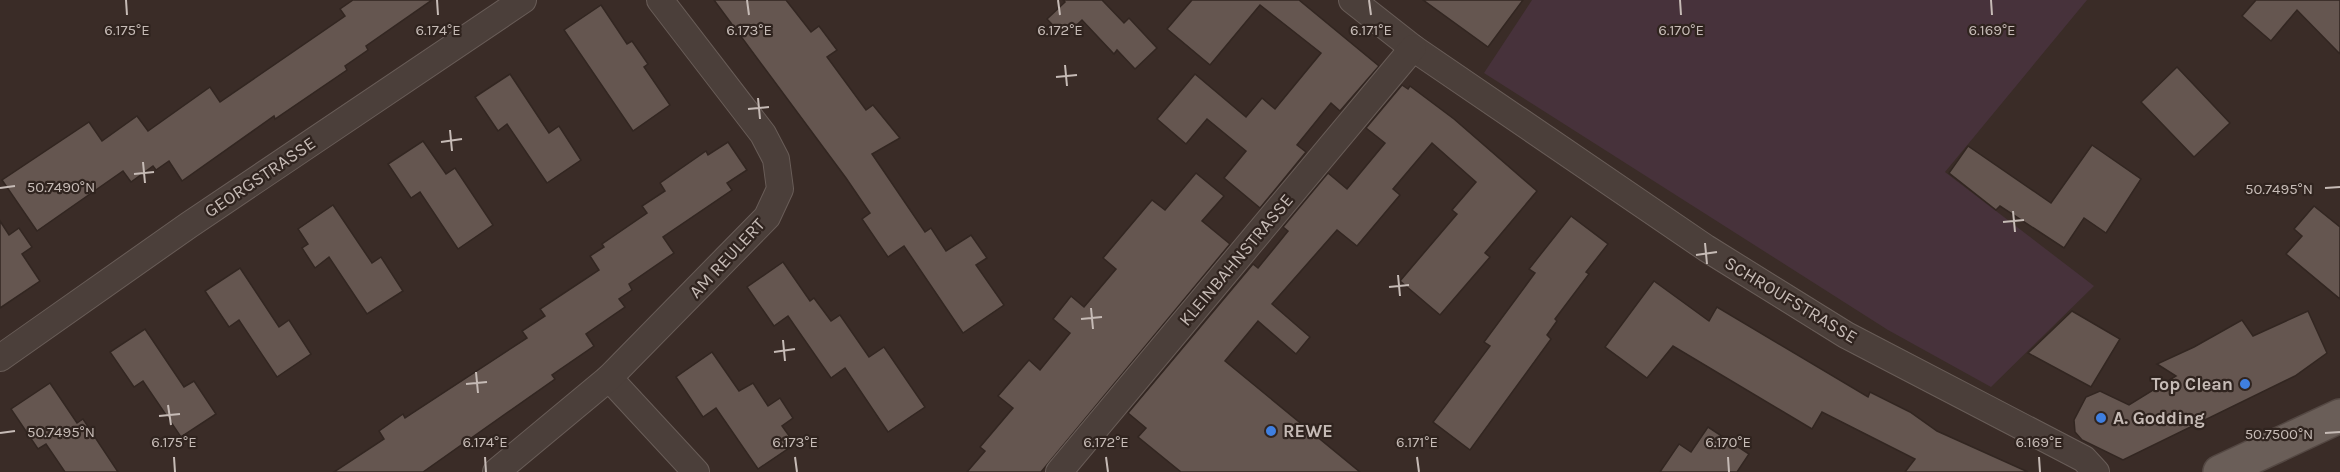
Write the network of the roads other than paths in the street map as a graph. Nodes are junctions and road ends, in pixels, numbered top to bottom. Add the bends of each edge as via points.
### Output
1 (523, 0) edge
2 (660, 0) edge
3 (1352, 0) edge
4 (1413, 48) junction
5 (0, 358) edge
6 (609, 378) junction
7 (2340, 416) edge
8 (496, 472) edge
9 (696, 472) edge
10 (1059, 472) edge
11 (2096, 472) edge
12 (2220, 472) edge

1 - 5 street, GEORGSTRASSE via 180,231
2 - 6 street, AM REULERT via 763,134 776,159 780,189 767,217
3 - 4 street, SCHROUFSTRASSE
4 - 10 street, KLEINBAHNSTRASSE
4 - 11 street, SCHROUFSTRASSE via 1706,248 1846,335 2084,459
6 - 8 street, AM REULERT
6 - 9 street
7 - 12 main road

